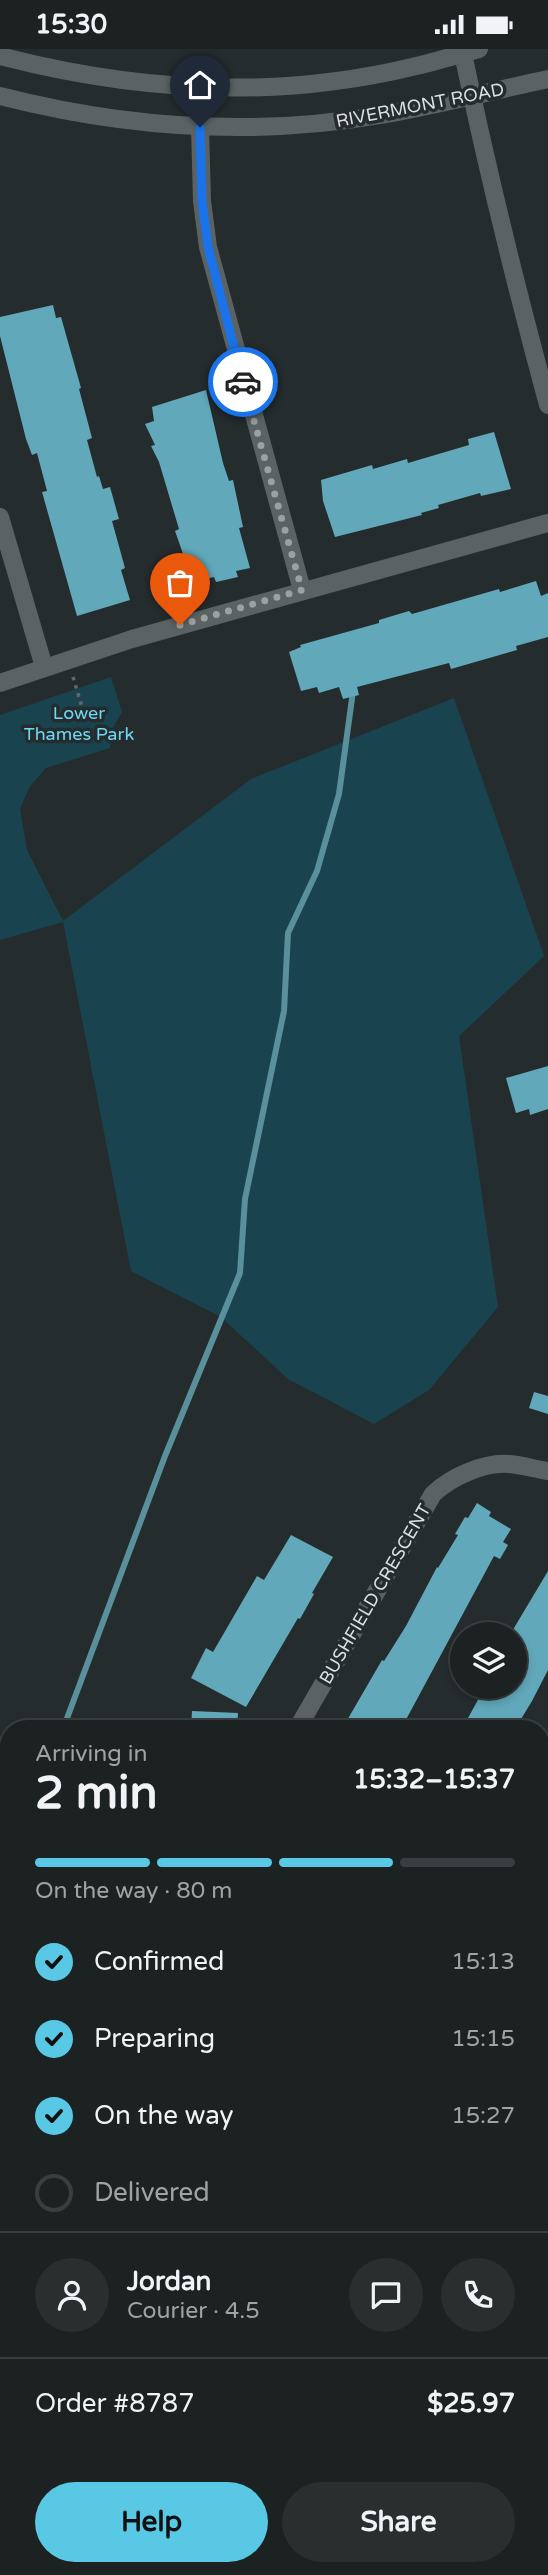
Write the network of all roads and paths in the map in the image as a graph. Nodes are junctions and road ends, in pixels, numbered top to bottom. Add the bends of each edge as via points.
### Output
1 (468, 50) edge
2 (0, 56) edge
3 (548, 79) edge
4 (0, 96) edge
5 (471, 96) junction
6 (200, 127) junction
7 (548, 405) edge
8 (0, 517) edge
9 (548, 523) edge
10 (302, 590) junction
11 (44, 667) junction
12 (73, 675) dead end
13 (0, 683) edge
14 (85, 717) dead end
15 (548, 1471) edge
16 (302, 1720) edge

1 - 2 street via 411,68 362,76 220,89 120,82
1 - 5 street
3 - 5 street, RIVERMONT ROAD
4 - 6 street, RIVERMONT ROAD via 94,117
5 - 6 street, RIVERMONT ROAD via 329,122
5 - 7 street
6 - 10 street via 208,247
8 - 11 street
9 - 10 street
10 - 11 street
11 - 13 street
12 - 14 path
15 - 16 street, BUSHFIELD CRESCENT via 506,1464 481,1468 445,1482 433,1494

